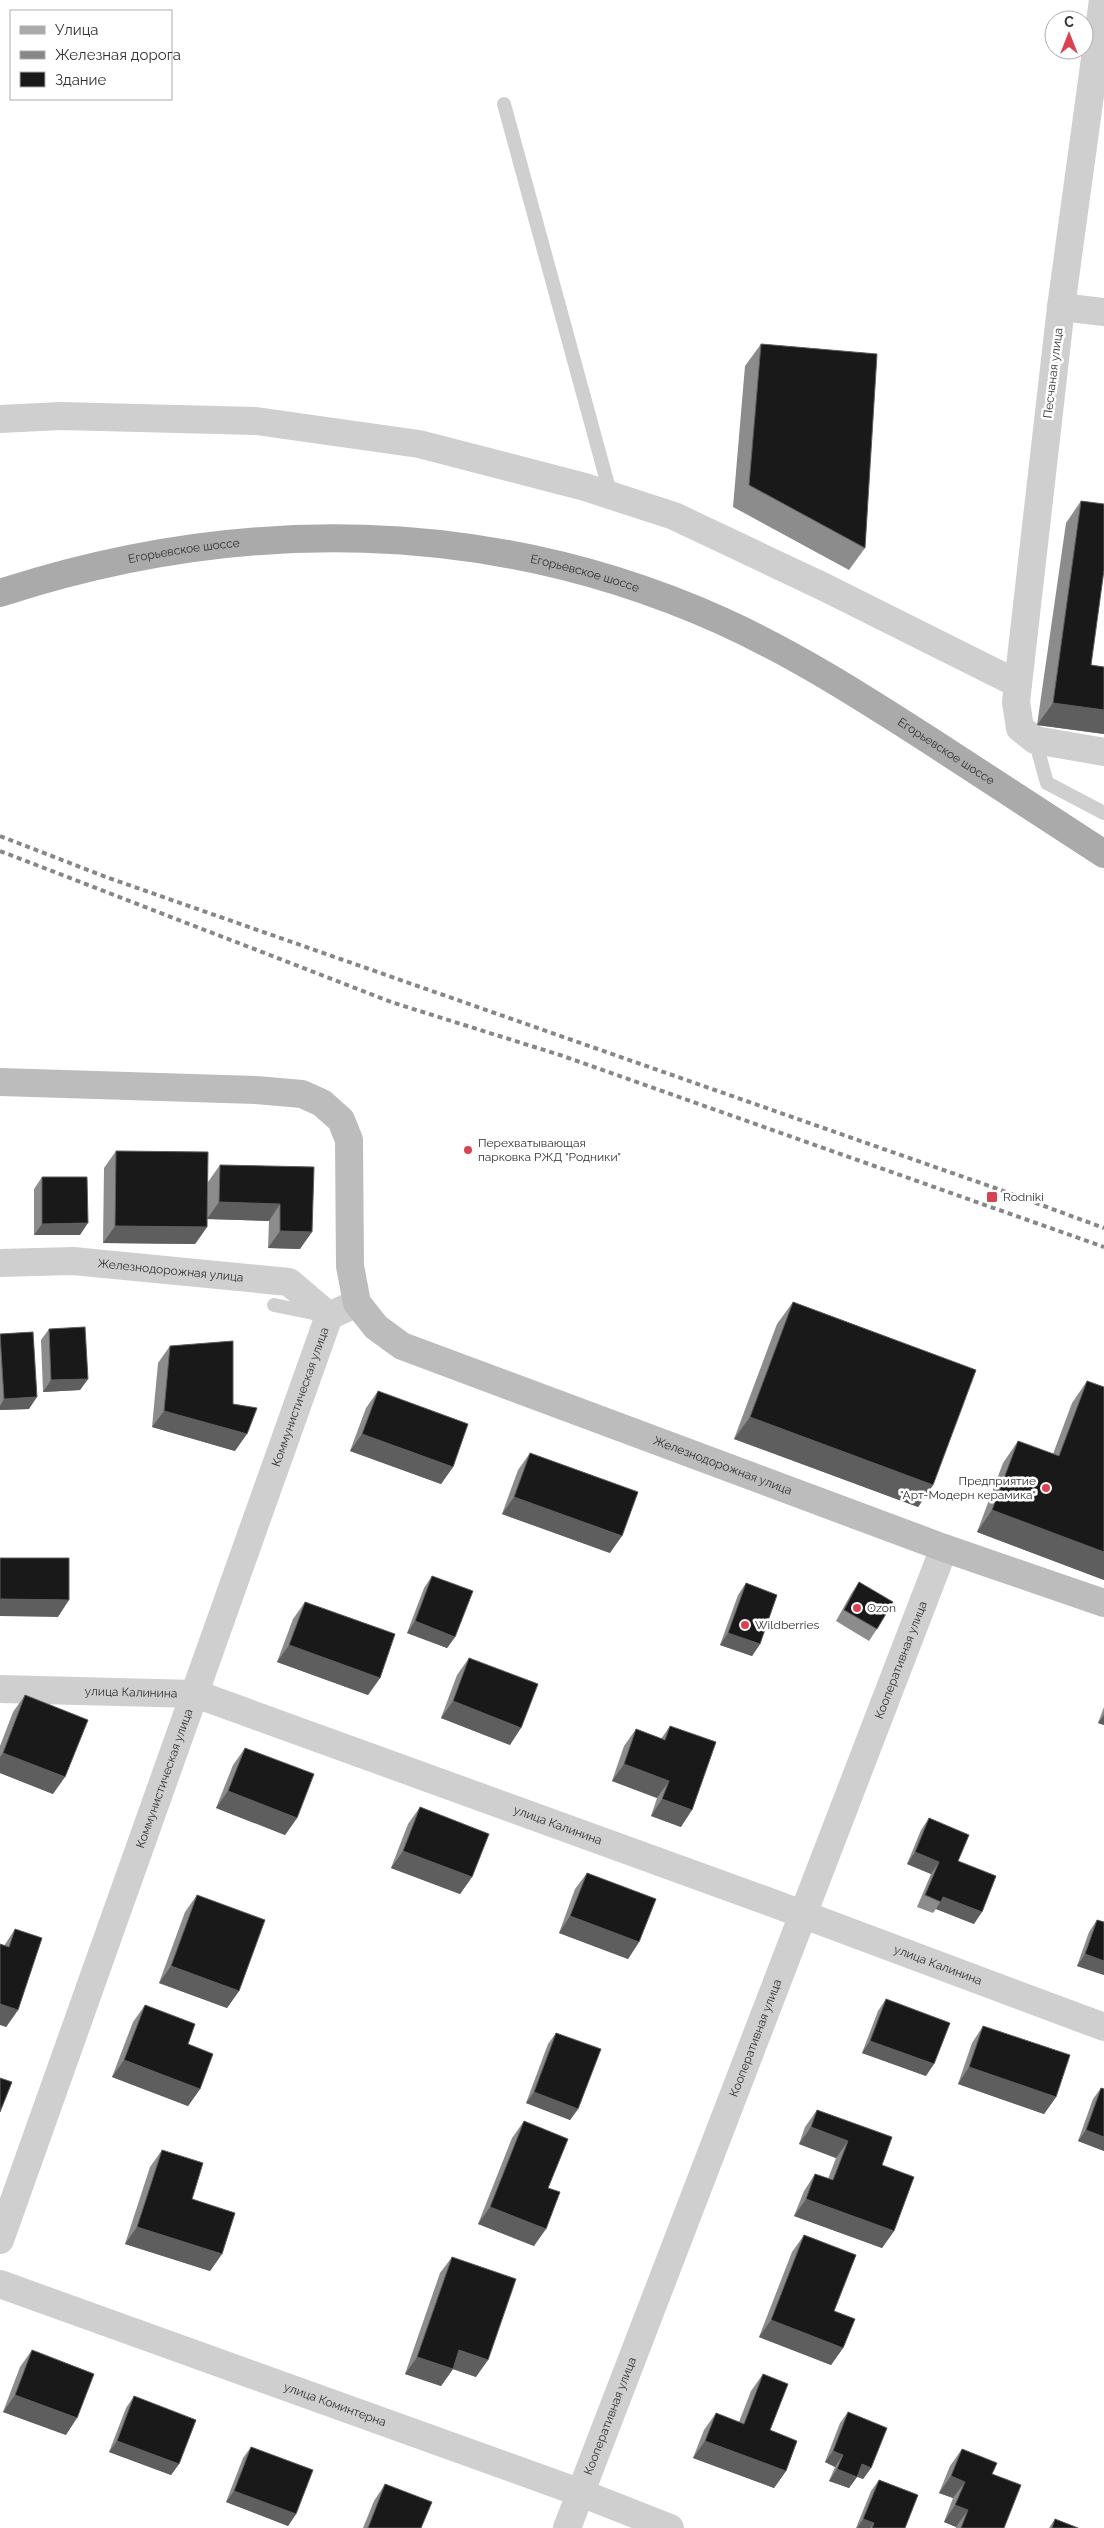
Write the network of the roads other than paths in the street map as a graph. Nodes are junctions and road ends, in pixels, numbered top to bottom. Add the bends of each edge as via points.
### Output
1 (1103, 0) edge
2 (504, 104) dead end
3 (1061, 307) junction
4 (1104, 312) edge
5 (0, 418) edge
6 (612, 496) junction
7 (0, 593) edge
8 (1018, 684) junction
9 (1035, 740) junction
10 (1104, 752) edge
11 (1104, 813) edge
12 (1104, 854) edge
13 (0, 1082) edge
14 (0, 1263) edge
15 (356, 1304) junction
16 (274, 1305) dead end
17 (329, 1316) junction
18 (944, 1548) junction
19 (1104, 1603) edge
20 (0, 1688) edge
21 (196, 1694) junction
22 (804, 1915) junction
23 (1104, 2027) edge
24 (0, 2240) edge
25 (0, 2284) edge
26 (581, 2493) junction
27 (568, 2528) edge
28 (670, 2528) edge

1 - 3 street, Песчаная улица
2 - 6 lane
3 - 4 street
3 - 8 street, Песчаная улица
5 - 6 street via 61,416 256,421 419,444
6 - 8 street via 674,516
7 - 12 main road, Егорьевское шоссе via 101,565 167,551 276,538 384,538 440,542 497,550 553,563 667,599 776,648 870,702
8 - 9 street, Песчаная улица via 1016,702 1020,728
9 - 10 street
9 - 11 lane via 1047,782
13 - 15 main road via 256,1090 302,1094 322,1103 341,1120 348,1140 350,1266
14 - 17 street, Железнодорожная улица via 73,1261 289,1282
15 - 17 street
15 - 18 main road, Железнодорожная улица via 376,1327 402,1346
16 - 17 lane
17 - 21 street, Коммунистическая улица
18 - 19 main road, Железнодорожная улица
18 - 22 street, Кооперативная улица
20 - 21 street, улица Калинина
21 - 22 street, улица Калинина
21 - 24 street, Коммунистическая улица
22 - 23 street, улица Калинина
22 - 26 street, Кооперативная улица
25 - 26 street, улица Коминтерна
26 - 27 street, Кооперативная улица
26 - 28 street, улица Коминтерна

